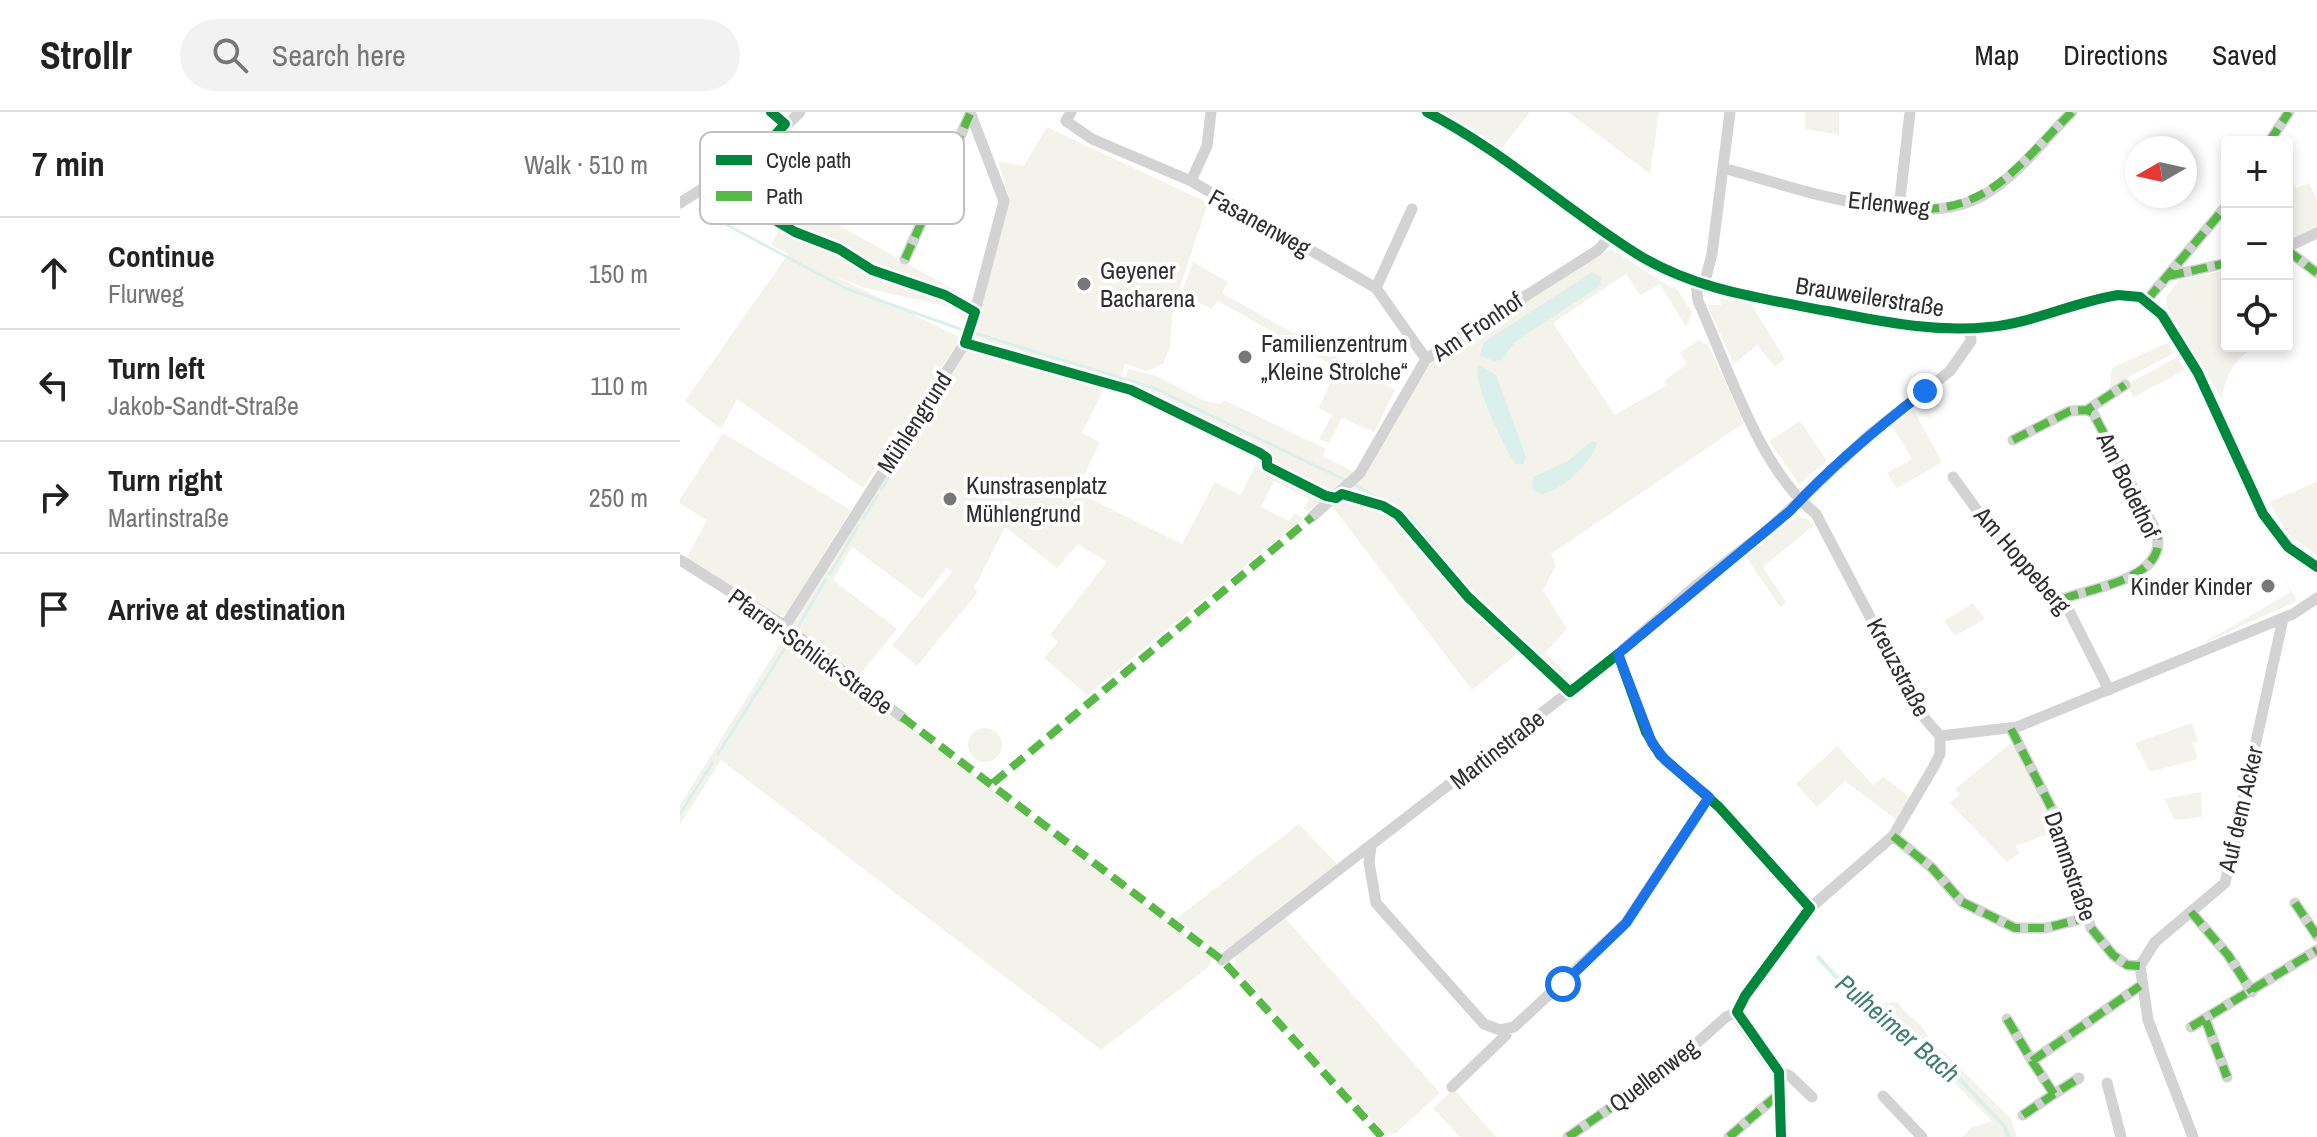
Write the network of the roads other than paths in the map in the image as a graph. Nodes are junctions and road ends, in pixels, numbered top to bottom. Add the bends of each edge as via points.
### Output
1 (771, 112) edge
2 (800, 112) edge
3 (1211, 112) edge
4 (1427, 112) edge
5 (1730, 112) edge
6 (1910, 112) edge
7 (2072, 112) edge
8 (2289, 112) edge
9 (970, 113) edge
10 (1068, 116) edge
11 (785, 124) junction
12 (778, 132) edge
13 (962, 132) edge
14 (2273, 136) edge
15 (1723, 168) junction
16 (1191, 181) junction
17 (700, 190) edge
18 (680, 203) edge
19 (1899, 208) junction
20 (2225, 208) edge
21 (1412, 209) dead end
22 (921, 224) edge
23 (2317, 233) edge
24 (1611, 236) junction
25 (2293, 245) edge
26 (2293, 253) edge
27 (905, 259) dead end
28 (2221, 264) edge
29 (2317, 273) edge
30 (2168, 276) junction
31 (1700, 284) junction
32 (1376, 288) junction
33 (2147, 300) junction
34 (1970, 329) junction
35 (1426, 359) junction
36 (2125, 385) dead end
37 (2087, 410) junction
38 (2013, 440) dead end
39 (1953, 477) dead end
40 (1799, 501) junction
41 (1312, 517) dead end
42 (681, 563) edge
43 (2317, 567) edge
44 (2317, 598) edge
45 (2063, 599) junction
46 (2283, 619) junction
47 (785, 626) junction
48 (1618, 654) junction
49 (2109, 690) junction
50 (902, 717) dead end
51 (2011, 729) junction
52 (1940, 736) junction
53 (1709, 797) junction
54 (1893, 836) junction
55 (1371, 846) junction
56 (2295, 903) dead end
57 (1810, 908) junction
58 (2191, 912) junction
59 (2085, 918) junction
60 (2317, 936) edge
61 (2317, 950) edge
62 (1222, 960) dead end
63 (2140, 966) junction
64 (2140, 986) junction
65 (2252, 992) junction
66 (1737, 1012) junction
67 (2007, 1019) dead end
68 (2206, 1021) junction
69 (2191, 1027) dead end
70 (1509, 1029) junction
71 (2032, 1061) junction
72 (1779, 1072) junction
73 (2227, 1077) dead end
74 (2079, 1078) dead end
75 (2107, 1083) dead end
76 (1452, 1087) dead end
77 (1780, 1093) junction
78 (2054, 1094) junction
79 (1883, 1096) dead end
80 (1812, 1097) dead end
81 (2023, 1115) dead end
82 (1568, 1137) edge
83 (1729, 1137) edge
84 (1781, 1137) edge
85 (1922, 1137) edge
86 (2121, 1137) edge
87 (2193, 1137) edge

1 - 11 street
2 - 11 street
3 - 16 street via 1207,146
4 - 24 street, Brauweilerstraße via 1481,143
5 - 15 street
6 - 19 street
7 - 19 street, Erlenweg via 2007,178 1980,197 1943,209
8 - 14 street
9 - 13 street
9 - 47 street, Mühlengrund via 1004,201 970,332
10 - 16 street, Fasanenweg via 1092,139
11 - 12 street
15 - 19 street, Erlenweg
15 - 31 street
16 - 32 street, Fasanenweg
17 - 18 street
20 - 30 street
21 - 32 street
22 - 27 street
23 - 25 street
24 - 31 street, Brauweilerstraße via 1660,267
24 - 35 street, Am Fronhof via 1598,250
26 - 29 street
28 - 30 street
30 - 33 street
31 - 34 street, Brauweilerstraße via 1899,325
31 - 40 street, Kreuzstraße via 1698,301 1759,435
32 - 35 street, Fasanenweg
33 - 34 street, Brauweilerstraße via 2110,296 2027,320
33 - 43 street via 2185,350 2263,514 2288,547
34 - 40 street, Martinstraße via 1971,341 1950,371 1869,435
35 - 41 street, Am Fronhof via 1360,473
36 - 37 street, Am Bodethof
37 - 38 street, Am Bodethof via 2070,411
37 - 45 street, Am Bodethof via 2156,531 2159,546 2144,570
39 - 45 street, Am Hoppeberg via 2043,589
40 - 48 street, Martinstraße
40 - 52 street, Kreuzstraße via 1816,514 1921,714
42 - 47 street, Pfarrer-Schlick-Straße
44 - 46 street, Kreuzstraße
45 - 49 street, Am Hoppeberg
46 - 49 street, Kreuzstraße
46 - 58 street, Auf dem Acker via 2225,883
47 - 50 street, Pfarrer-Schlick-Straße
48 - 53 street via 1652,743
48 - 55 street, Martinstraße
49 - 51 street, Kreuzstraße
51 - 52 street, Kreuzstraße
51 - 59 street, Dammstraße via 2054,813
52 - 54 street, Quellenweg via 1940,754
53 - 57 street
53 - 70 street via 1626,923
54 - 57 street, Quellenweg
54 - 59 street via 1962,902 2015,928 2046,928
55 - 62 street, Martinstraße
55 - 70 street via 1371,876 1381,910 1484,1024
56 - 60 street
57 - 66 street, Quellenweg
58 - 63 street, Auf dem Acker via 2155,942
58 - 65 street
59 - 63 street, Dammstraße via 2113,955
61 - 65 street
63 - 64 street
64 - 71 street
64 - 87 street
65 - 68 street
66 - 72 street
66 - 82 street, Quellenweg via 1671,1066
67 - 71 street
68 - 69 street
68 - 73 street
70 - 76 street
71 - 78 street
72 - 77 street
72 - 80 street
74 - 78 street
75 - 86 street
77 - 83 street
77 - 84 street
78 - 81 street
79 - 85 street

